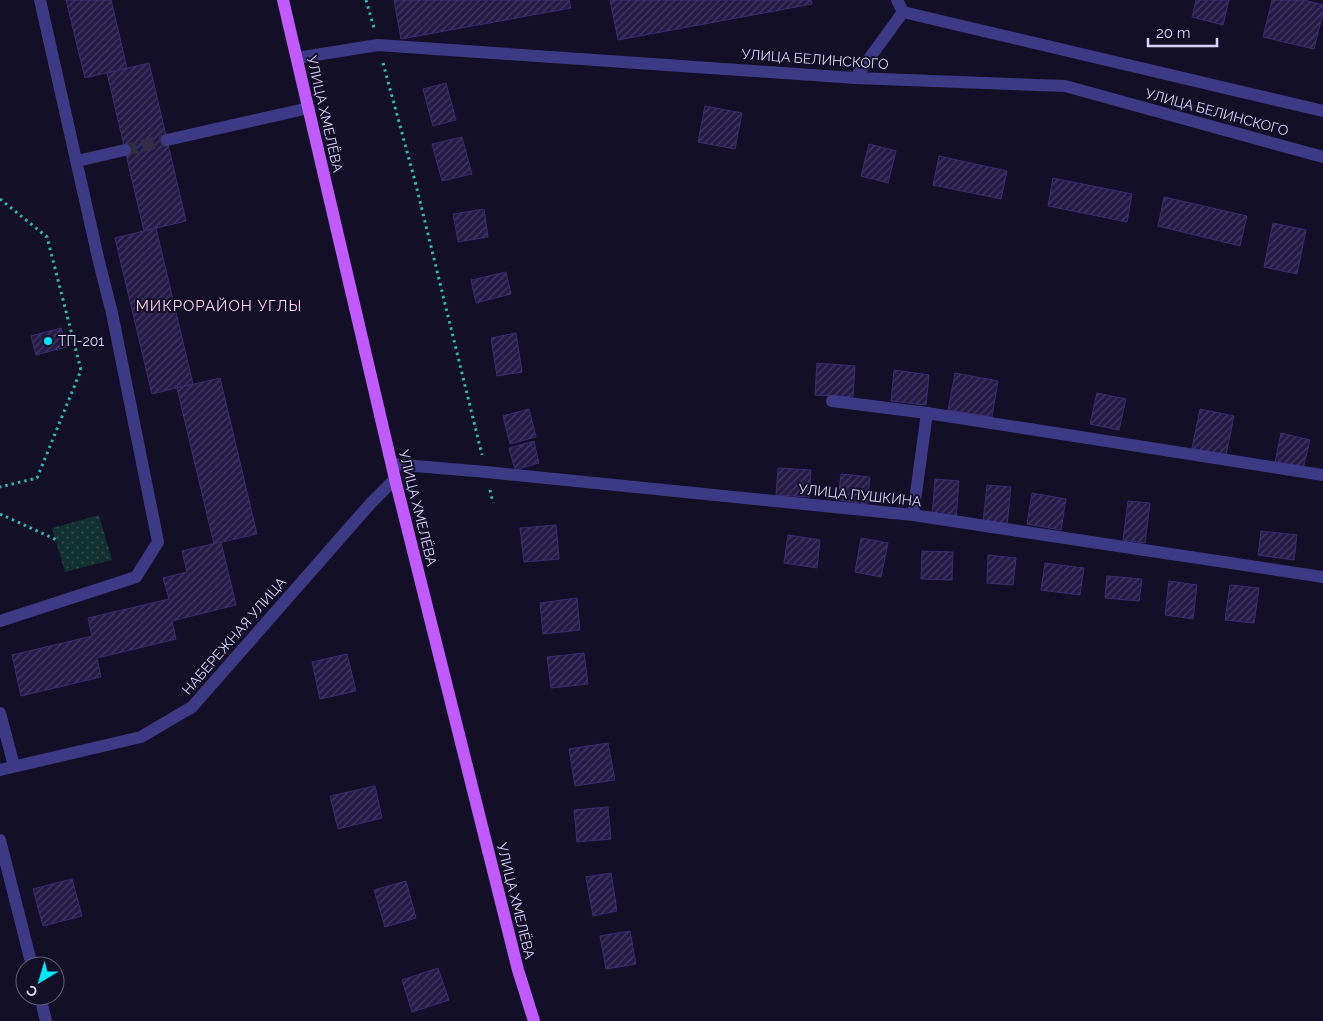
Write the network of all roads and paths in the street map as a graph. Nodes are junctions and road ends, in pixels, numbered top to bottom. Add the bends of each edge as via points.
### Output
1 (40, 0) edge
2 (283, 0) edge
3 (366, 0) edge
4 (897, 0) edge
5 (903, 12) junction
6 (378, 45) junction
7 (297, 58) junction
8 (855, 78) junction
9 (309, 108) junction
10 (1323, 111) edge
11 (167, 140) tunnel mouth
12 (125, 150) tunnel mouth
13 (1323, 157) edge
14 (77, 161) junction
15 (0, 199) edge
16 (832, 401) dead end
17 (927, 413) junction
18 (392, 464) junction
19 (486, 472) junction
20 (1323, 476) edge
21 (395, 479) junction
22 (0, 487) edge
23 (493, 503) dead end
24 (0, 514) edge
25 (913, 515) junction
26 (57, 540) dead end
27 (1323, 577) edge
28 (0, 621) edge
29 (0, 713) edge
30 (14, 766) junction
31 (0, 770) edge
32 (0, 840) edge
33 (29, 956) edge
34 (42, 1006) edge
35 (46, 1021) edge
36 (534, 1021) edge

1 - 14 street
2 - 7 main road, УЛИЦА ХМЕЛЁВА
3 - 6 path
4 - 5 street
5 - 8 street
5 - 10 street
6 - 7 street, УЛИЦА БЕЛИНСКОГО
6 - 8 street, УЛИЦА БЕЛИНСКОГО
6 - 19 path via 415,181
7 - 9 main road, УЛИЦА ХМЕЛЁВА
8 - 13 street, УЛИЦА БЕЛИНСКОГО via 1065,86
9 - 11 street
9 - 18 main road, УЛИЦА ХМЕЛЁВА
12 - 14 street
14 - 28 street via 112,313 158,542 136,578
15 - 22 path via 47,237 81,370 38,478
16 - 17 street
17 - 20 street
17 - 25 street
18 - 19 street, УЛИЦА ПУШКИНА
18 - 21 main road, УЛИЦА ХМЕЛЁВА
19 - 23 path
19 - 25 street, УЛИЦА ПУШКИНА
21 - 30 street, НАБЕРЕЖНАЯ УЛИЦА via 192,707 141,737
21 - 36 main road, УЛИЦА ХМЕЛЁВА via 518,970
24 - 26 path
25 - 27 street, УЛИЦА ПУШКИНА
29 - 30 street
30 - 31 street, НАБЕРЕЖНАЯ УЛИЦА
32 - 33 street
34 - 35 street

